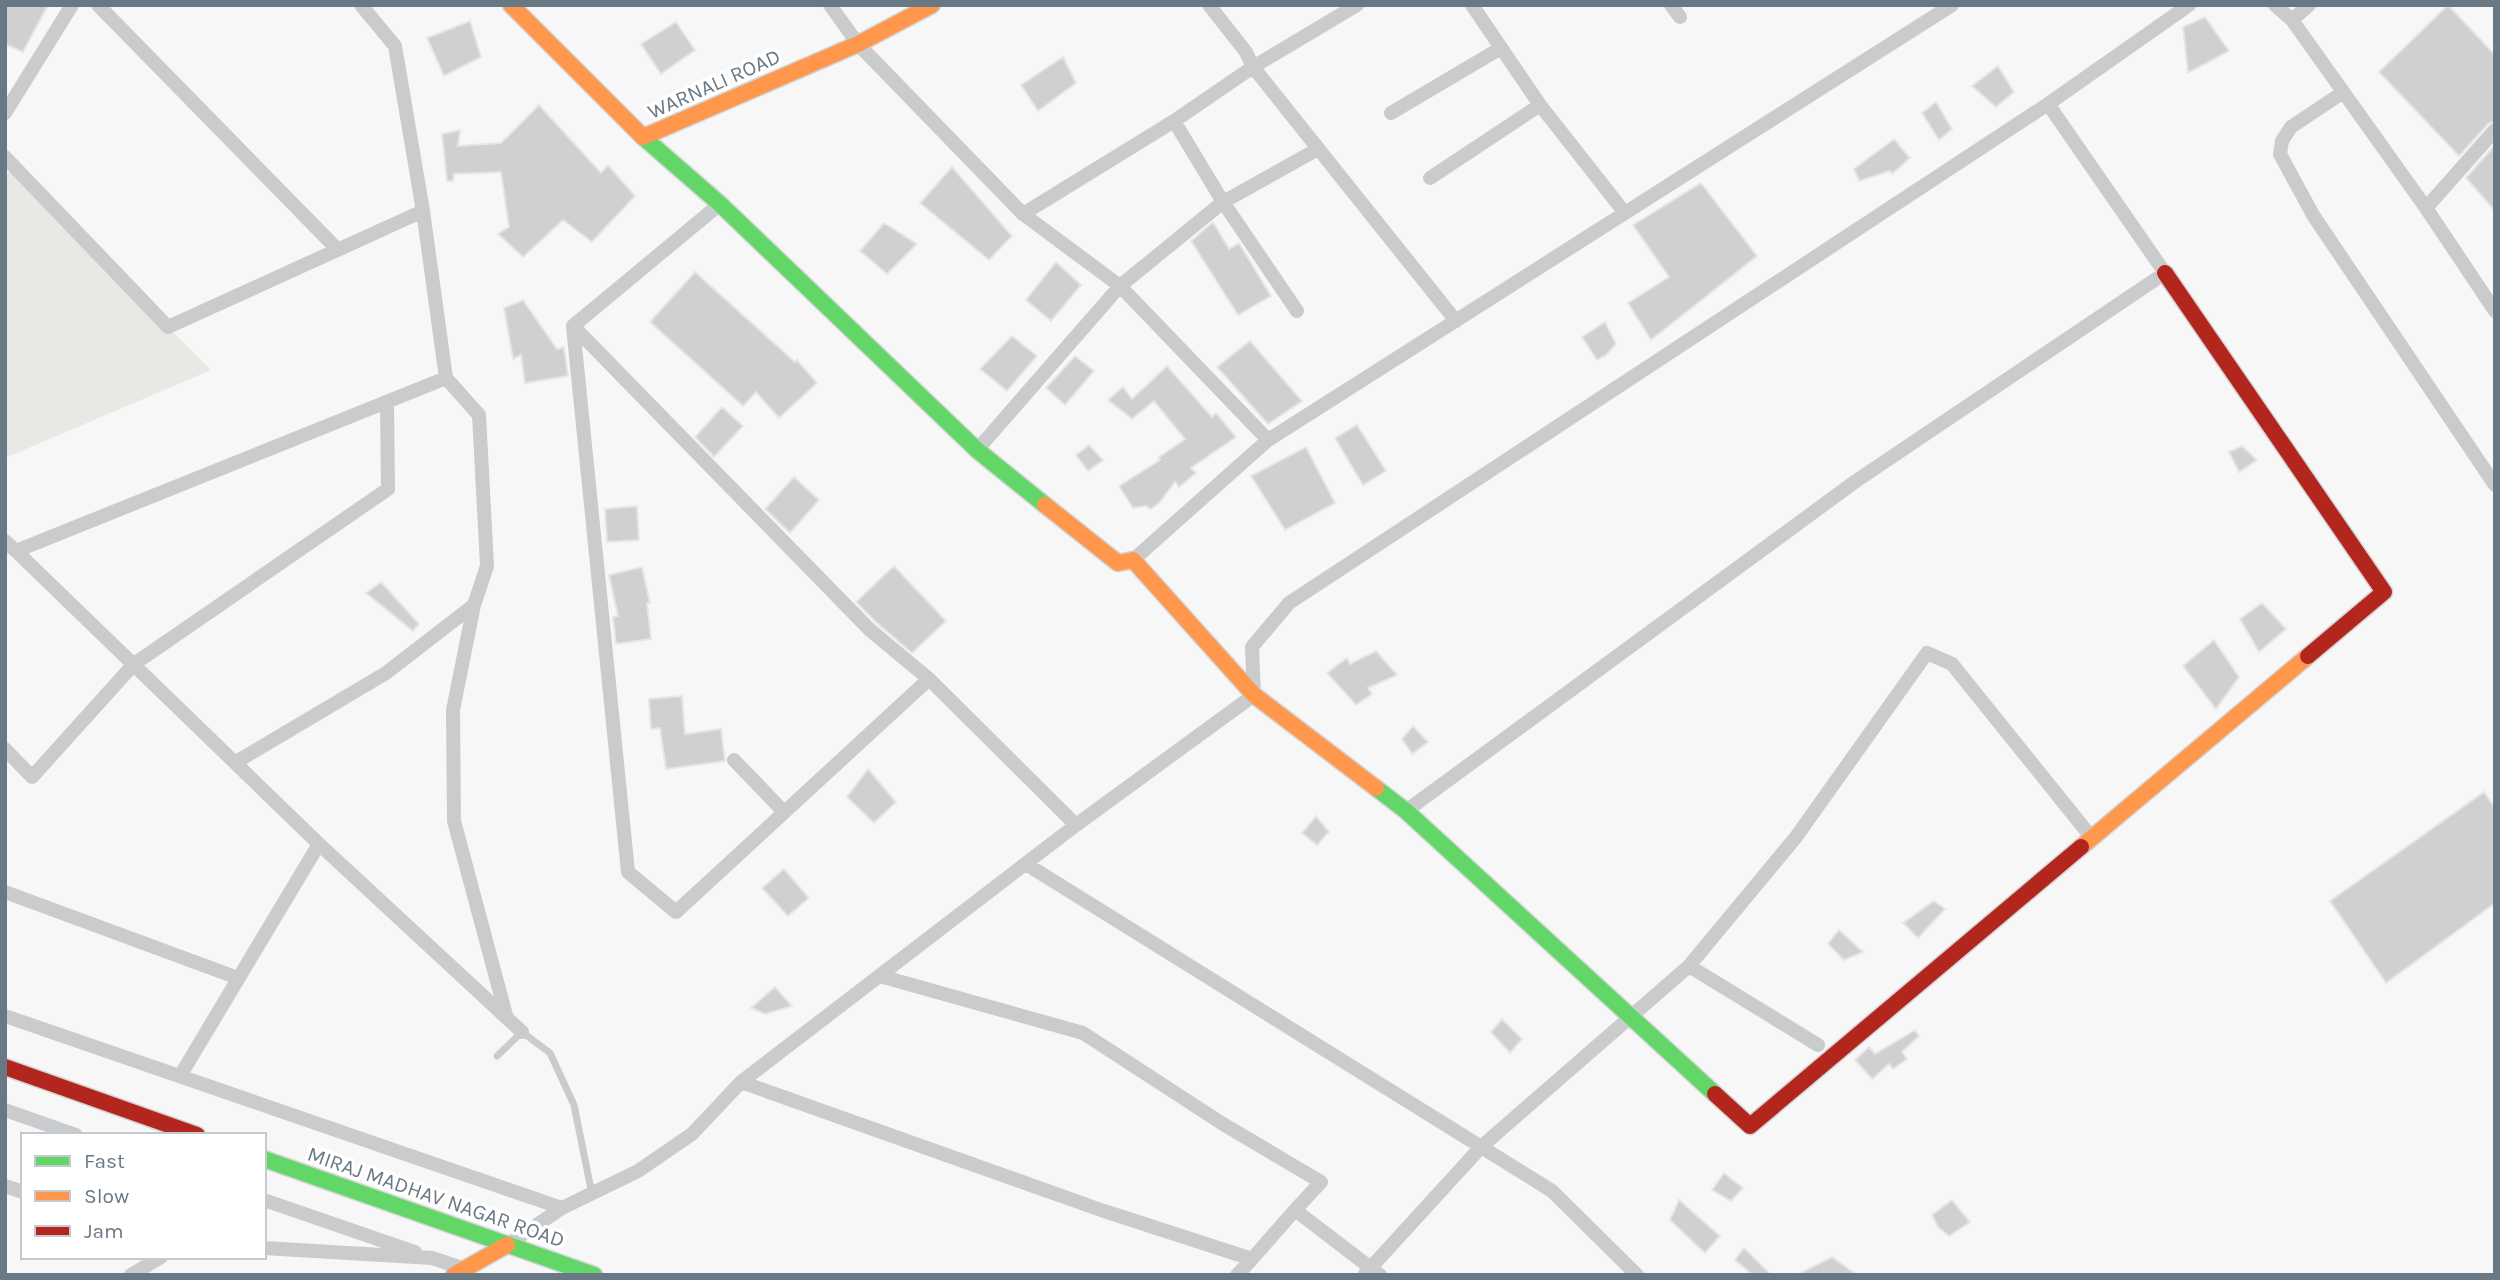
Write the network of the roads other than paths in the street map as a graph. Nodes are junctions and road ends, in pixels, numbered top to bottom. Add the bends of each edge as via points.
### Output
1 (72, 5) edge
2 (97, 5) edge
3 (361, 5) edge
4 (511, 5) edge
5 (830, 5) edge
6 (932, 5) edge
7 (1209, 5) edge
8 (1357, 5) edge
9 (1472, 5) edge
10 (1952, 5) edge
11 (2189, 5) edge
12 (2275, 5) edge
13 (2309, 5) edge
14 (2292, 20) junction
15 (858, 44) junction
16 (1501, 48) junction
17 (1253, 67) junction
18 (2342, 93) junction
19 (2048, 104) junction
20 (1540, 105) junction
21 (5, 113) edge
22 (1391, 113) dead end
23 (1174, 121) junction
24 (2495, 130) edge
25 (643, 138) junction
26 (1318, 149) junction
27 (5, 157) edge
28 (1430, 178) dead end
29 (1223, 202) junction
30 (720, 204) junction
31 (2426, 208) junction
32 (423, 211) junction
33 (1625, 213) junction
34 (1023, 214) junction
35 (338, 250) junction
36 (2165, 273) junction
37 (1120, 286) junction
38 (1297, 311) dead end
39 (2495, 311) edge
40 (1456, 321) junction
41 (573, 326) junction
42 (446, 378) junction
43 (387, 402) junction
44 (1268, 440) junction
45 (977, 450) junction
46 (2495, 485) edge
47 (11, 546) edge
48 (1133, 560) junction
49 (474, 605) junction
50 (134, 664) junction
51 (929, 679) junction
52 (1254, 695) junction
53 (5, 749) edge
54 (734, 760) dead end
55 (236, 762) junction
56 (1406, 811) junction
57 (784, 812) junction
58 (1076, 825) junction
59 (2092, 838) junction
60 (319, 844) junction
61 (1026, 864) junction
62 (5, 892) edge
63 (1689, 966) junction
64 (880, 976) junction
65 (238, 978) junction
66 (5, 1016) edge
67 (506, 1017) junction
68 (1631, 1017) junction
69 (522, 1032) junction
70 (1818, 1045) dead end
71 (497, 1056) dead end
72 (5, 1067) edge
73 (180, 1076) junction
74 (741, 1082) junction
75 (5, 1110) edge
76 (70, 1133) edge
77 (191, 1133) edge
78 (1481, 1147) junction
79 (266, 1160) edge
80 (592, 1195) junction
81 (266, 1201) edge
82 (562, 1208) junction
83 (1295, 1210) junction
84 (507, 1245) junction
85 (266, 1248) edge
86 (432, 1258) junction
87 (158, 1259) edge
88 (1252, 1259) junction
89 (460, 1272) edge
90 (1372, 1272) edge
91 (131, 1275) edge
92 (594, 1275) edge
93 (1237, 1275) edge
94 (1637, 1275) edge

1 - 21 street
2 - 35 street
3 - 32 street via 395,46
4 - 25 street, WARNALI ROAD
5 - 15 street
6 - 15 street, WARNALI ROAD
7 - 17 street
8 - 17 street
9 - 16 street
10 - 33 street
11 - 19 street
12 - 14 street
13 - 14 street
14 - 18 street
15 - 25 street, WARNALI ROAD
15 - 34 street
16 - 20 street
16 - 22 street
17 - 23 street
17 - 26 street
18 - 31 street
18 - 46 street via 2291,127 2280,154 2312,215
19 - 36 street
19 - 52 street via 1289,603 1252,647
20 - 28 street
20 - 33 street
23 - 29 street
23 - 34 street
24 - 31 street
25 - 30 street
26 - 29 street
26 - 40 street
27 - 35 street via 169,327
29 - 37 street
29 - 38 street
30 - 41 street
30 - 45 street
31 - 39 street
32 - 35 street
32 - 42 street
33 - 40 street
34 - 37 street
36 - 56 street via 1856,481
36 - 59 street via 2384,592
37 - 44 street
37 - 45 street
40 - 44 street
41 - 51 street via 870,630
41 - 57 street via 628,872 676,912
42 - 43 street
42 - 49 street via 479,415 487,566
43 - 47 street
43 - 50 street via 388,489
44 - 48 street
45 - 48 street via 1118,563
47 - 50 street
48 - 52 street
49 - 55 street via 386,673
49 - 67 street via 453,710 454,821
50 - 53 street via 32,776
50 - 55 street
51 - 57 street
51 - 58 street
52 - 56 street
52 - 58 street
54 - 57 street
55 - 60 street
56 - 68 street
58 - 61 street
59 - 63 street via 1952,664 1927,653 1796,837
59 - 68 street via 1750,1126
60 - 65 street
60 - 67 street
61 - 64 street
61 - 78 street
62 - 65 street
63 - 68 street
63 - 70 street
64 - 74 street
64 - 83 street via 1083,1034 1321,1182
65 - 73 street
66 - 73 street
67 - 69 street
68 - 78 street
69 - 71 lane
69 - 80 lane via 550,1053 574,1105
72 - 77 street
73 - 82 street
74 - 80 street via 692,1134
74 - 88 street
75 - 76 street
78 - 90 street
78 - 94 street via 1552,1191
79 - 84 street, MIRAJ MADHAV NAGAR ROAD
80 - 82 street
81 - 86 street
82 - 84 street
83 - 88 street
83 - 90 street
84 - 89 street
84 - 92 street, MIRAJ MADHAV NAGAR ROAD
85 - 86 street
86 - 89 street
87 - 91 street
88 - 93 street

